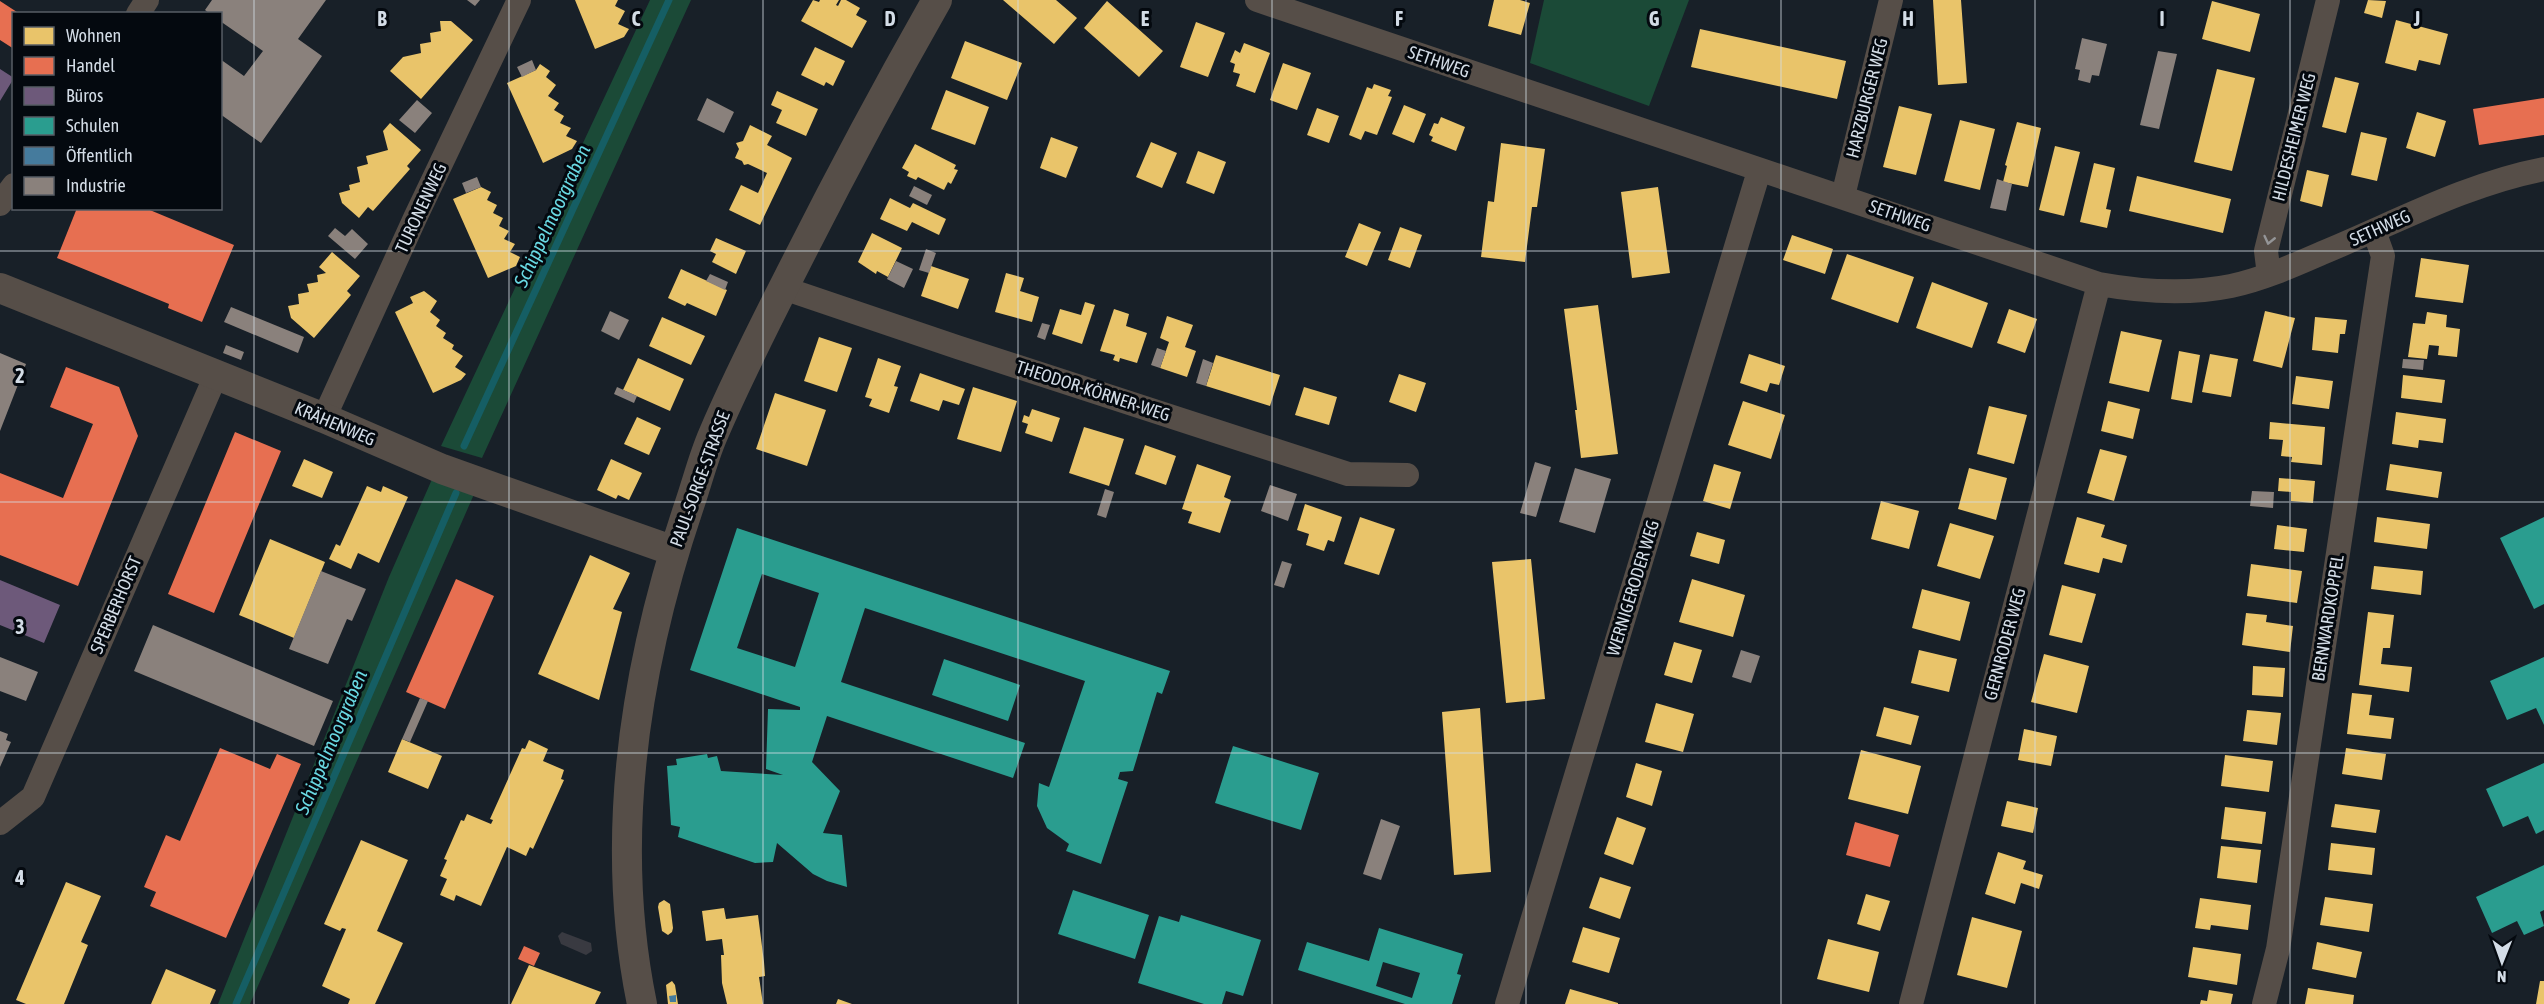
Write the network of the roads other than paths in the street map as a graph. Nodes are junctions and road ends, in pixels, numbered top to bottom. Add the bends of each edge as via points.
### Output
1 (519, 0) edge
2 (937, 0) edge
3 (1257, 0) edge
4 (1891, 0) edge
5 (2328, 0) edge
6 (2544, 169) edge
7 (1759, 171) junction
8 (12, 188) edge
9 (1844, 196) junction
10 (0, 204) edge
11 (2374, 231) junction
12 (2269, 275) junction
13 (2099, 284) junction
14 (0, 288) edge
15 (783, 288) junction
16 (216, 375) junction
17 (324, 418) junction
18 (1407, 475) dead end
19 (674, 551) junction
20 (0, 822) edge
21 (642, 1004) edge
22 (1507, 1004) edge
23 (1911, 1004) edge
24 (2264, 1004) edge

1 - 17 street, TURONENWEG
2 - 15 street, PAUL-SORGE-STRASSE via 866,124
3 - 7 street, SETHWEG
4 - 9 street, HARZBURGER WEG
5 -> 12 street, HILDESHEIMER WEG via 2266,251
6 - 11 street, SETHWEG via 2473,189
7 - 9 street, SETHWEG
7 - 22 street, WERNIGERODER WEG
8 - 10 street
9 - 13 street, SETHWEG
11 - 12 street, SETHWEG
11 - 24 street, BERNWARDKOPPEL via 2382,256 2381,268 2278,949
12 - 13 street, SETHWEG via 2230,286 2188,291 2137,291
13 - 23 street, GERNRODER WEG
14 - 16 street, KRÄHENWEG
15 - 18 street, THEODOR-KÖRNER-WEG via 1348,474
15 - 19 street, PAUL-SORGE-STRASSE via 712,437
16 - 17 street, KRÄHENWEG
16 - 20 street, SPERBERHORST via 33,797
17 - 19 street, KRÄHENWEG via 442,469
19 - 21 street, PAUL-SORGE-STRASSE via 637,711 629,774 630,926

